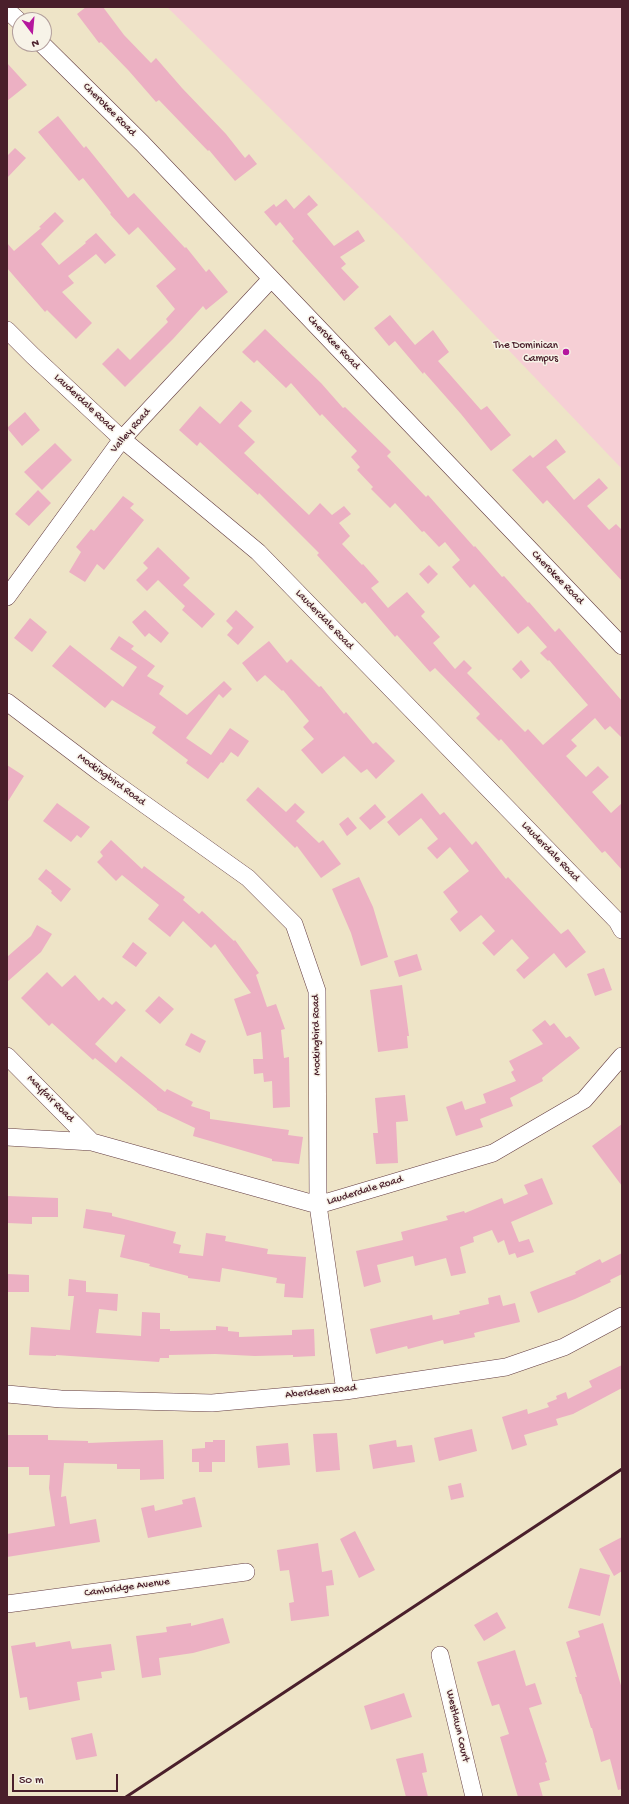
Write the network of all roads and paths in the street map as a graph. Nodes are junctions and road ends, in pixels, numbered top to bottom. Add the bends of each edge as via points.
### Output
1 (50, 52) edge
2 (271, 279) junction
3 (7, 330) edge
4 (122, 439) junction
5 (7, 597) edge
6 (622, 646) edge
7 (7, 702) edge
8 (622, 930) edge
9 (7, 1056) edge
10 (622, 1056) edge
11 (7, 1137) edge
12 (92, 1142) junction
13 (318, 1205) junction
14 (622, 1316) edge
15 (345, 1391) junction
16 (7, 1394) edge
17 (246, 1572) dead end
18 (7, 1604) edge
19 (440, 1655) dead end
20 (474, 1797) edge

1 - 2 street, Cherokee Road via 142,143
2 - 4 street, Valley Road
2 - 6 street, Cherokee Road
3 - 4 street, Lauderdale Road
4 - 5 street, Valley Road
4 - 8 street, Lauderdale Road via 258,552 617,921
7 - 13 street, Mockingbird Road via 102,774 248,878 294,924 317,991
9 - 12 street, Mayfair Road
10 - 13 street, Lauderdale Road via 584,1100 494,1153
11 - 12 street, Lauderdale Road
12 - 13 street, Lauderdale Road
13 - 15 street, Mockingbird Road
14 - 15 street, Aberdeen Road via 564,1347 506,1367
15 - 16 street, Aberdeen Road via 212,1403 61,1399
17 - 18 street, Cambridge Avenue
19 - 20 street, Westlawn Court

